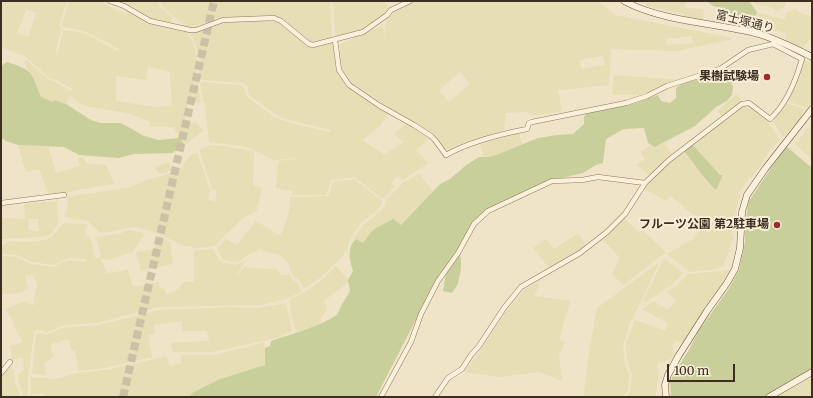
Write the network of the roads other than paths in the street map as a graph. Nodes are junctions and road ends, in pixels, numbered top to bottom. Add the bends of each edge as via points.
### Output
1 (110, 1) edge
2 (410, 1) edge
3 (624, 1) edge
4 (335, 40) junction
5 (774, 42) junction
6 (812, 58) edge
7 (812, 109) edge
8 (645, 183) junction
9 (64, 195) dead end
10 (1, 203) edge
11 (10, 362) dead end
12 (812, 372) edge
13 (1, 373) edge
14 (381, 397) edge
15 (435, 397) edge
16 (666, 397) edge
17 (768, 397) edge

1 - 4 street via 150,21 176,28 196,30 223,20 274,18 309,44
2 - 4 street via 392,10 363,32
3 - 5 street, 富士塚通り via 660,14 756,33
4 - 5 street via 339,70 349,85 431,136 446,155 472,144 527,129 532,122 626,103 647,96 667,86 720,69 748,50
5 - 6 street, 富士塚通り
5 - 8 street via 802,59 785,102 777,113 770,120 749,103 742,104 669,160
7 - 16 street via 748,195 742,212 740,248 735,269 668,375 665,385
8 - 14 street via 598,177 552,182 481,216 438,281
8 - 15 street via 625,214 607,232 580,253 522,287 504,308 462,369 448,378
9 - 10 street
11 - 13 street
12 - 17 street

